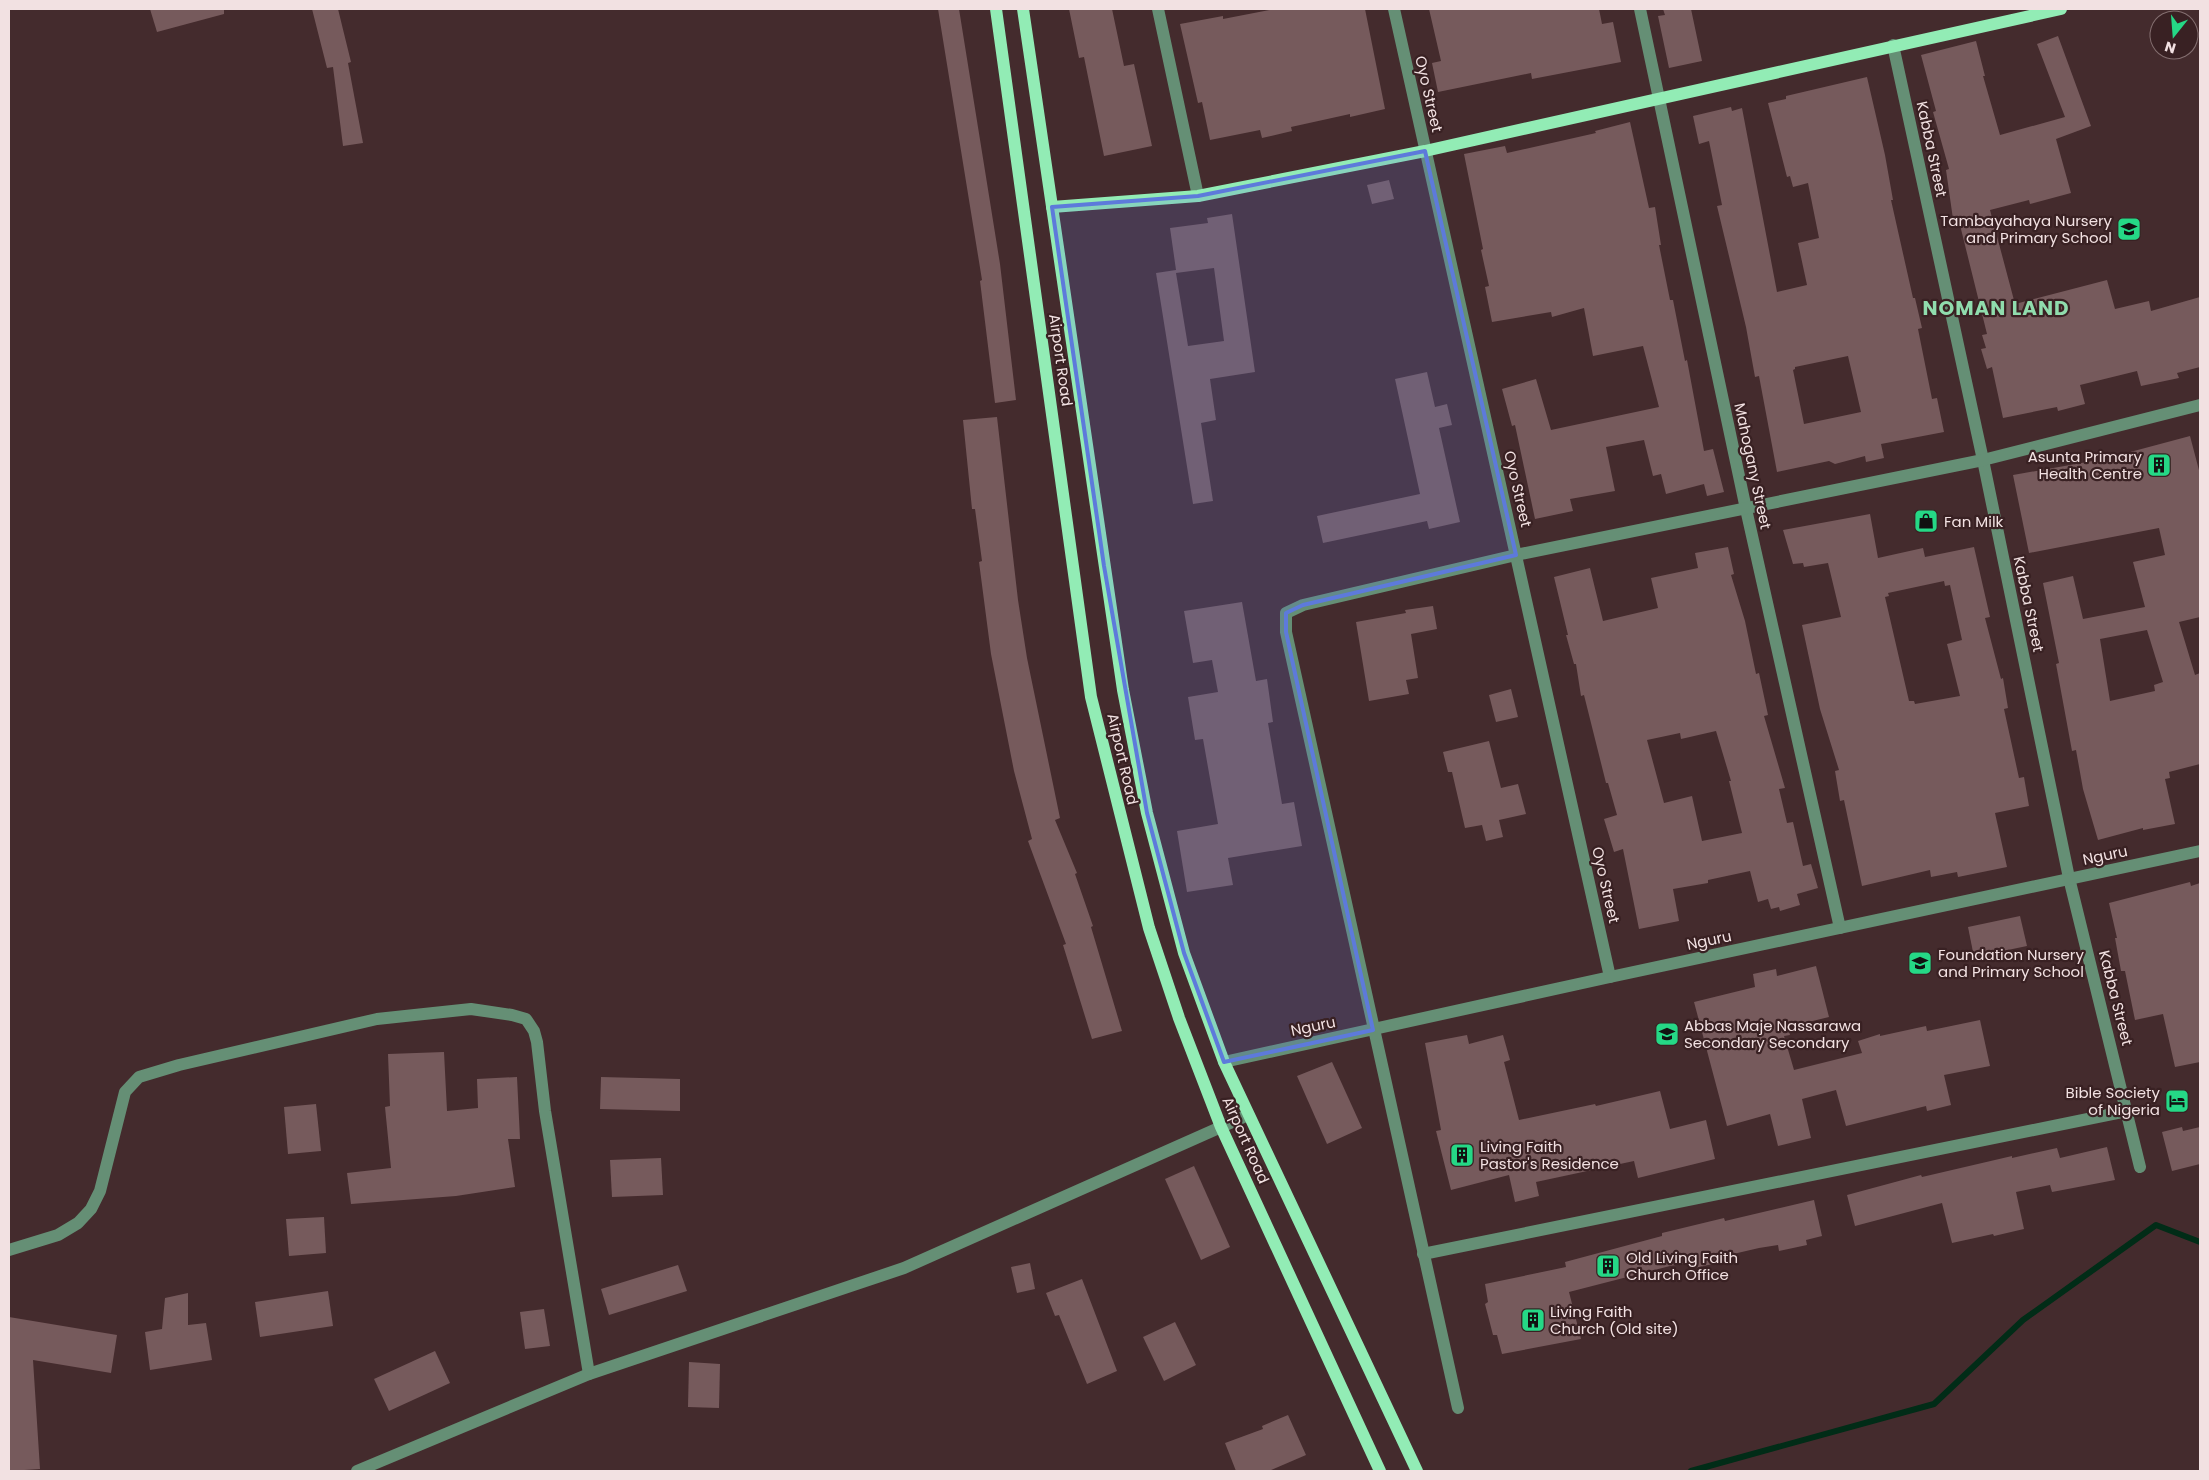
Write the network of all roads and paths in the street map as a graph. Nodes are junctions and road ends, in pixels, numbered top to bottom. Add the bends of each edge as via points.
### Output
1 (996, 9) edge
2 (1023, 9) edge
3 (1158, 9) edge
4 (1394, 9) edge
5 (1640, 9) edge
6 (2061, 9) edge
7 (1893, 45) junction
8 (1660, 98) junction
9 (1426, 151) junction
10 (1198, 196) junction
11 (1052, 207) junction
12 (2200, 405) edge
13 (1983, 460) junction
14 (1746, 509) junction
15 (1516, 555) junction
16 (2200, 851) edge
17 (2069, 878) junction
18 (1840, 928) junction
19 (1610, 977) junction
20 (1373, 1030) junction
21 (1224, 1062) junction
22 (2128, 1111) junction
23 (1248, 1115) junction
24 (1221, 1127) junction
25 (2140, 1167) dead end
26 (9, 1250) edge
27 (1423, 1254) junction
28 (588, 1374) junction
29 (1458, 1408) dead end
30 (1415, 1467) edge
31 (357, 1471) edge
32 (1380, 1471) edge

1 - 24 main road, Airport Road via 1091,697 1149,928
2 - 11 main road, Airport Road
3 - 10 street
4 - 9 street, Oyo Street
5 - 8 street, Mahogany Street
6 - 7 main road
7 - 8 main road
7 - 13 street, Kabba Street
8 - 9 main road
8 - 14 street, Mahogany Street
9 - 10 main road
9 - 15 street, Oyo Street
10 - 11 main road
11 - 21 main road, Airport Road via 1123,690 1148,813 1184,953
12 - 13 street
13 - 14 street
13 - 17 street, Kabba Street
14 - 15 street
14 - 18 street, Mahogany Street
15 - 19 street, Oyo Street
15 - 20 street via 1303,605 1286,614 1286,632
16 - 17 street, Nguru
17 - 18 street, Nguru
17 - 22 street, Kabba Street
18 - 19 street, Nguru
19 - 20 street, Nguru
20 - 21 street, Nguru
20 - 27 street
21 - 23 main road, Airport Road
22 - 25 street, Kabba Street
22 - 27 street
23 - 24 street
23 - 30 main road, Airport Road
24 - 28 street via 904,1268
24 - 32 main road, Airport Road
26 - 28 street via 58,1235 78,1223 91,1209 103,1182 125,1092 139,1077 377,1019 471,1009 512,1015 526,1019 537,1042 546,1121
27 - 29 street
28 - 31 street

